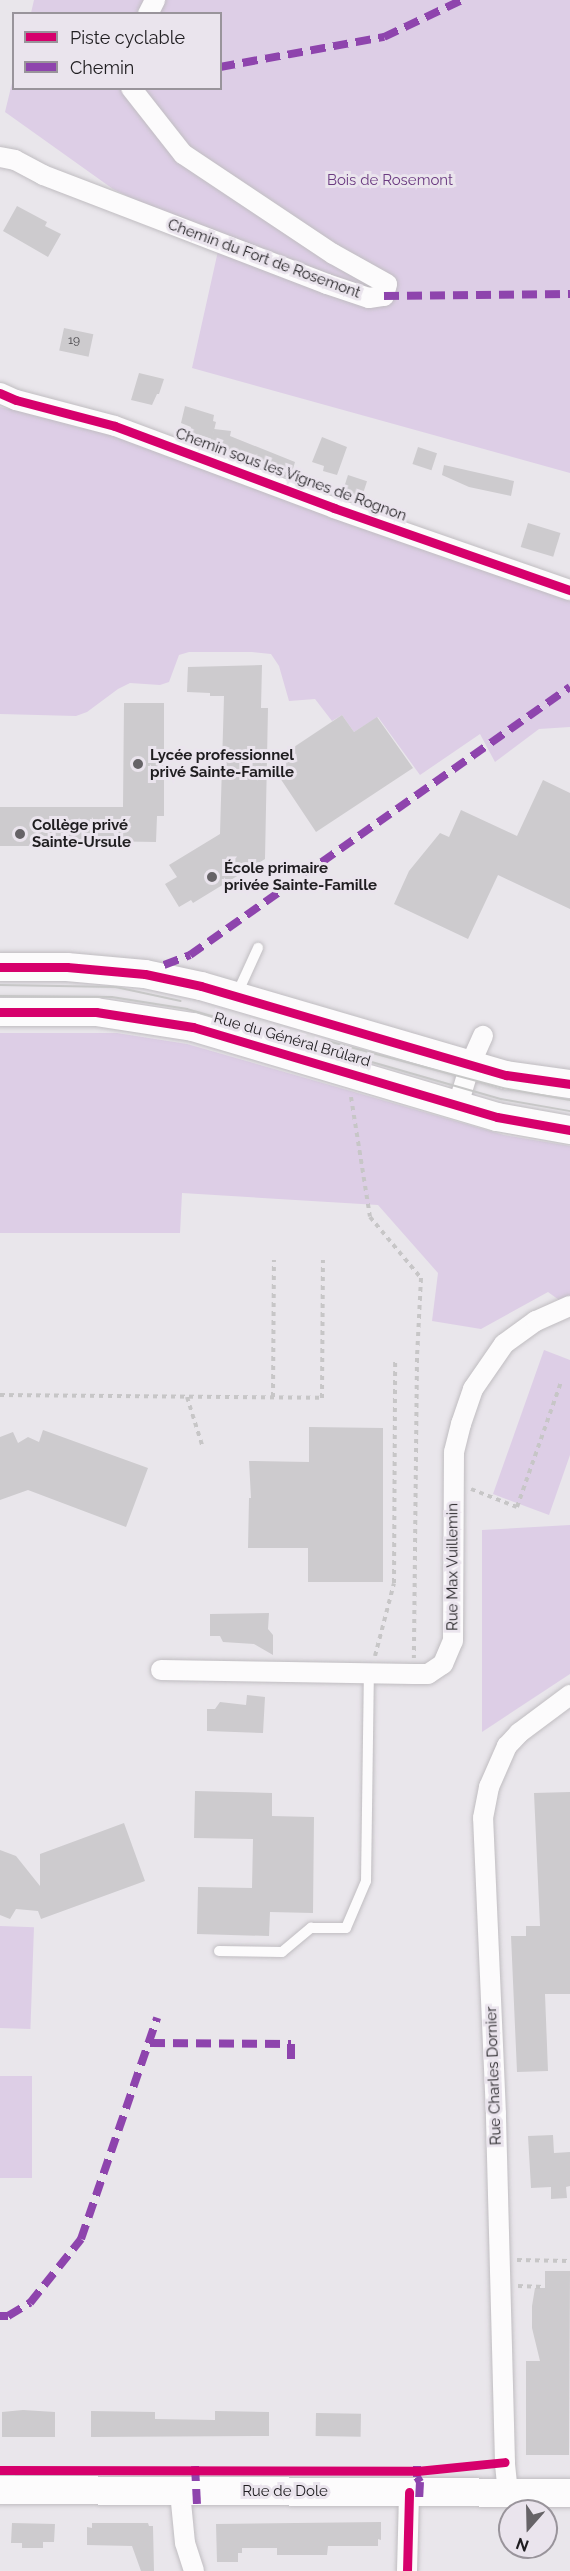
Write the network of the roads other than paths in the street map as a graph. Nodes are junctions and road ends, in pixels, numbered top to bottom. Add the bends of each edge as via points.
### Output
1 (133, 90) edge
2 (0, 157) edge
3 (0, 393) edge
4 (570, 590) edge
5 (258, 948) dead end
6 (0, 967) edge
7 (236, 997) junction
8 (0, 1012) edge
9 (483, 1036) dead end
10 (470, 1065) junction
11 (570, 1084) edge
12 (458, 1105) junction
13 (570, 1130) edge
14 (570, 1306) edge
15 (372, 1665) junction
16 (161, 1670) dead end
17 (570, 1695) edge
18 (219, 1950) dead end
19 (0, 2490) edge
20 (180, 2492) junction
21 (408, 2492) junction
22 (508, 2493) junction
23 (570, 2493) edge
24 (194, 2571) edge
25 (407, 2571) edge

1 - 2 street, Chemin du Fort de Rosemont via 183,154 333,254 387,285 384,296 369,298 327,284
3 - 4 street, Chemin sous les Vignes de Rognon via 115,426
5 - 7 lane
6 - 7 main road, Rue du Général Brûlard via 145,974
7 - 10 main road, Rue du Général Brûlard
8 - 12 main road, Rue du Général Brûlard via 96,1012 193,1027
9 - 10 street
10 - 11 main road, Rue du Général Brûlard via 506,1075
10 - 12 street
12 - 13 main road, Rue du Général Brûlard via 536,1126
14 - 15 street, Rue Max Vuillemin via 536,1321 504,1344 473,1389 454,1452 453,1641 449,1654 443,1664 428,1674
15 - 16 street, Rue Max Vuillemin
15 - 18 lane via 366,1881 346,1928 311,1928 282,1952
17 - 22 street, Rue Charles Dornier via 507,1746 489,1787 483,1818
19 - 20 main road, Rue de Dole
20 - 21 main road, Rue de Dole
20 - 24 street via 185,2543
21 - 22 main road, Rue de Dole
21 - 25 street
22 - 23 main road, Rue de Dole

